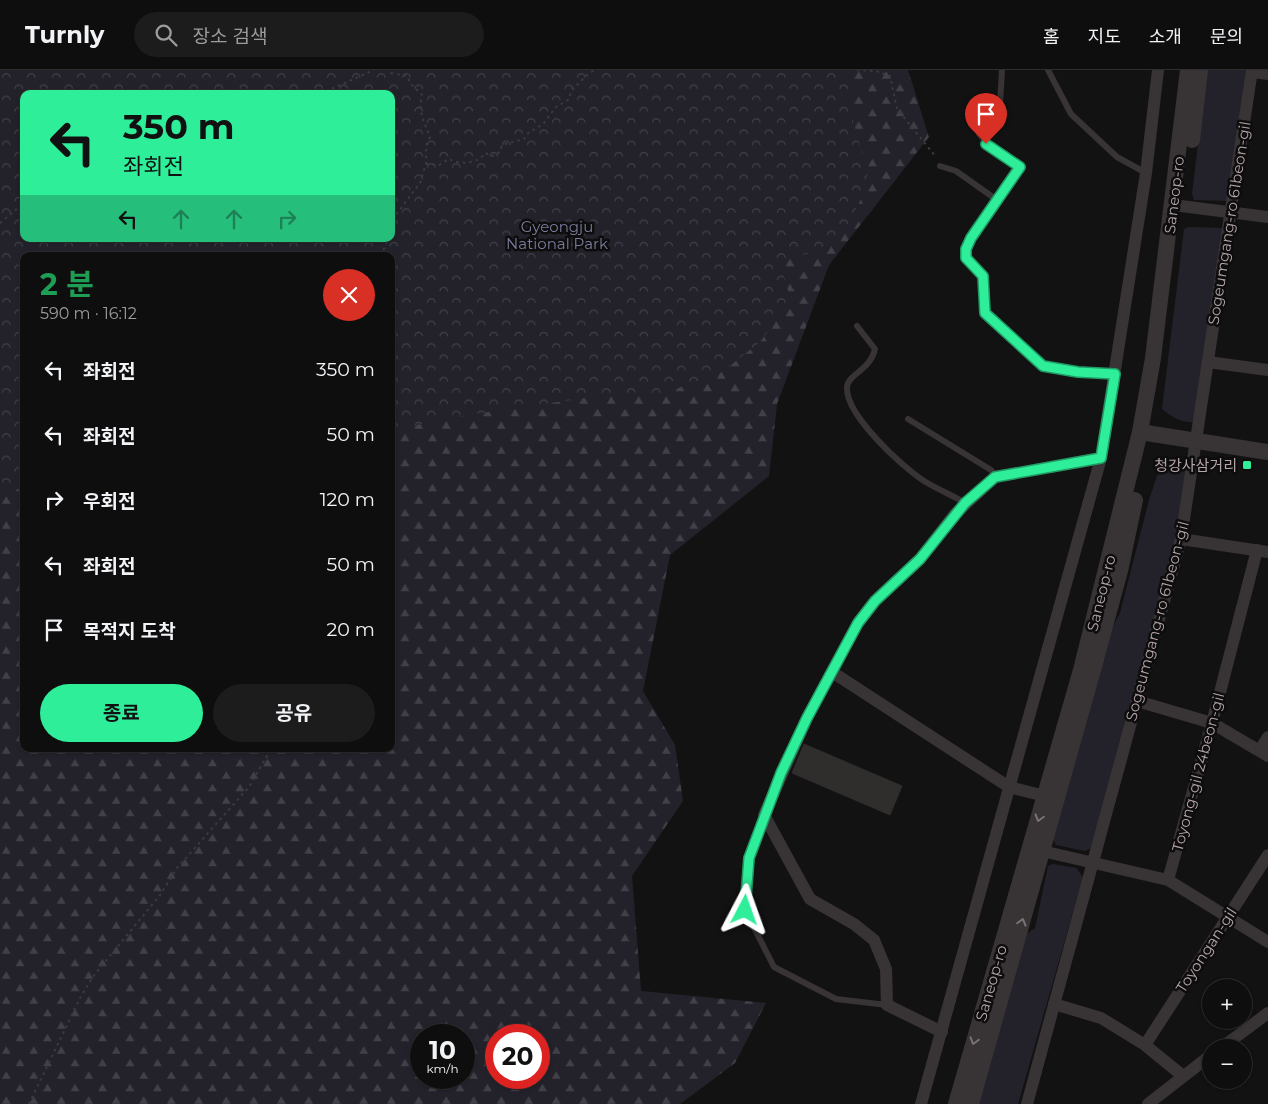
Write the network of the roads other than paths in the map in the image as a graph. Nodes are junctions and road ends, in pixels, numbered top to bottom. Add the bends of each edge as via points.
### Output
1 (1002, 70) edge
2 (1048, 70) edge
3 (1158, 70) edge
4 (1188, 70) edge
5 (1200, 70) edge
6 (1252, 71) edge
7 (1268, 74) edge
8 (940, 166) road end
9 (1146, 173) junction
10 (996, 200) junction
11 (1178, 206) junction
12 (1230, 212) junction
13 (1268, 217) edge
14 (857, 326) dead end
15 (1208, 362) junction
16 (1268, 370) edge
17 (1115, 374) junction
18 (908, 419) dead end
19 (1145, 433) junction
20 (1196, 442) junction
21 (1268, 452) edge
22 (1101, 458) junction
23 (995, 477) junction
24 (965, 503) junction
25 (1181, 539) junction
26 (1262, 551) edge
27 (832, 672) junction
28 (1137, 701) junction
29 (1212, 723) junction
30 (1268, 737) edge
31 (1264, 753) edge
32 (1010, 787) junction
33 (1045, 796) junction
34 (764, 815) junction
35 (1042, 851) junction
36 (1268, 855) edge
37 (1093, 862) junction
38 (1168, 880) junction
39 (1227, 917) junction
40 (1268, 942) edge
41 (1054, 1004) junction
42 (887, 1005) junction
43 (1268, 1013) edge
44 (942, 1032) junction
45 (1233, 1039) edge
46 (1146, 1045) junction
47 (1202, 1062) edge
48 (1183, 1076) junction
49 (921, 1104) edge
50 (956, 1104) edge
51 (971, 1104) edge
52 (1027, 1104) edge
53 (1148, 1104) edge

1 - 10 lane via 1000,104 979,134 986,144 1020,167
2 - 9 lane via 1071,114 1117,157
3 - 9 street
4 - 11 street, Saneop-ro
5 - 11 street, Saneop-ro
6 - 7 street
6 - 12 street, Sogeumgang-ro 61beon-gil
8 - 10 lane via 956,171
9 - 17 street
10 - 17 lane via 966,249 966,258 983,276 985,313 1043,366
11 - 12 street
11 - 19 street, Saneop-ro via 1153,358
12 - 13 street
12 - 15 street, Sogeumgang-ro 61beon-gil
14 - 24 lane via 875,349 866,368 849,379 847,389 855,413 887,451 923,480
15 - 16 street
15 - 20 street, Sogeumgang-ro 61beon-gil
17 - 22 street
18 - 23 lane via 991,470
19 - 20 street
19 - 33 street, Saneop-ro
19 - 35 street, Saneop-ro via 1120,571
20 - 21 street
20 - 25 street, Sogeumgang-ro 61beon-gil
22 - 23 street
22 - 32 street
23 - 24 street
24 - 27 street via 920,559 875,601 858,623
25 - 26 street
25 - 28 street, Sogeumgang-ro 61beon-gil
26 - 29 street, Toyong-gil 24beon-gil
27 - 32 street
27 - 34 street
28 - 29 street
28 - 37 street, Sogeumgang-ro 61beon-gil
29 - 31 street
29 - 38 street, Toyong-gil 24beon-gil
30 - 31 street
32 - 33 street
32 - 44 street
33 -> 50 street, Saneop-ro
34 - 42 street via 810,899 854,924 874,940 886,969
34 - 42 lane via 749,858 745,910 774,967 836,999
35 - 37 street
51 -> 35 street, Saneop-ro
36 - 39 street, Toyongan-gil
37 - 38 street
37 - 41 street, Sogeumgang-ro 61beon-gil
38 - 39 street
39 - 40 street
39 - 46 street, Toyongan-gil
41 - 46 street via 1101,1018
41 - 52 street, Sogeumgang-ro 61beon-gil
42 - 44 street
43 - 45 street
44 - 49 street
46 - 48 street
47 - 48 street
48 - 53 street

